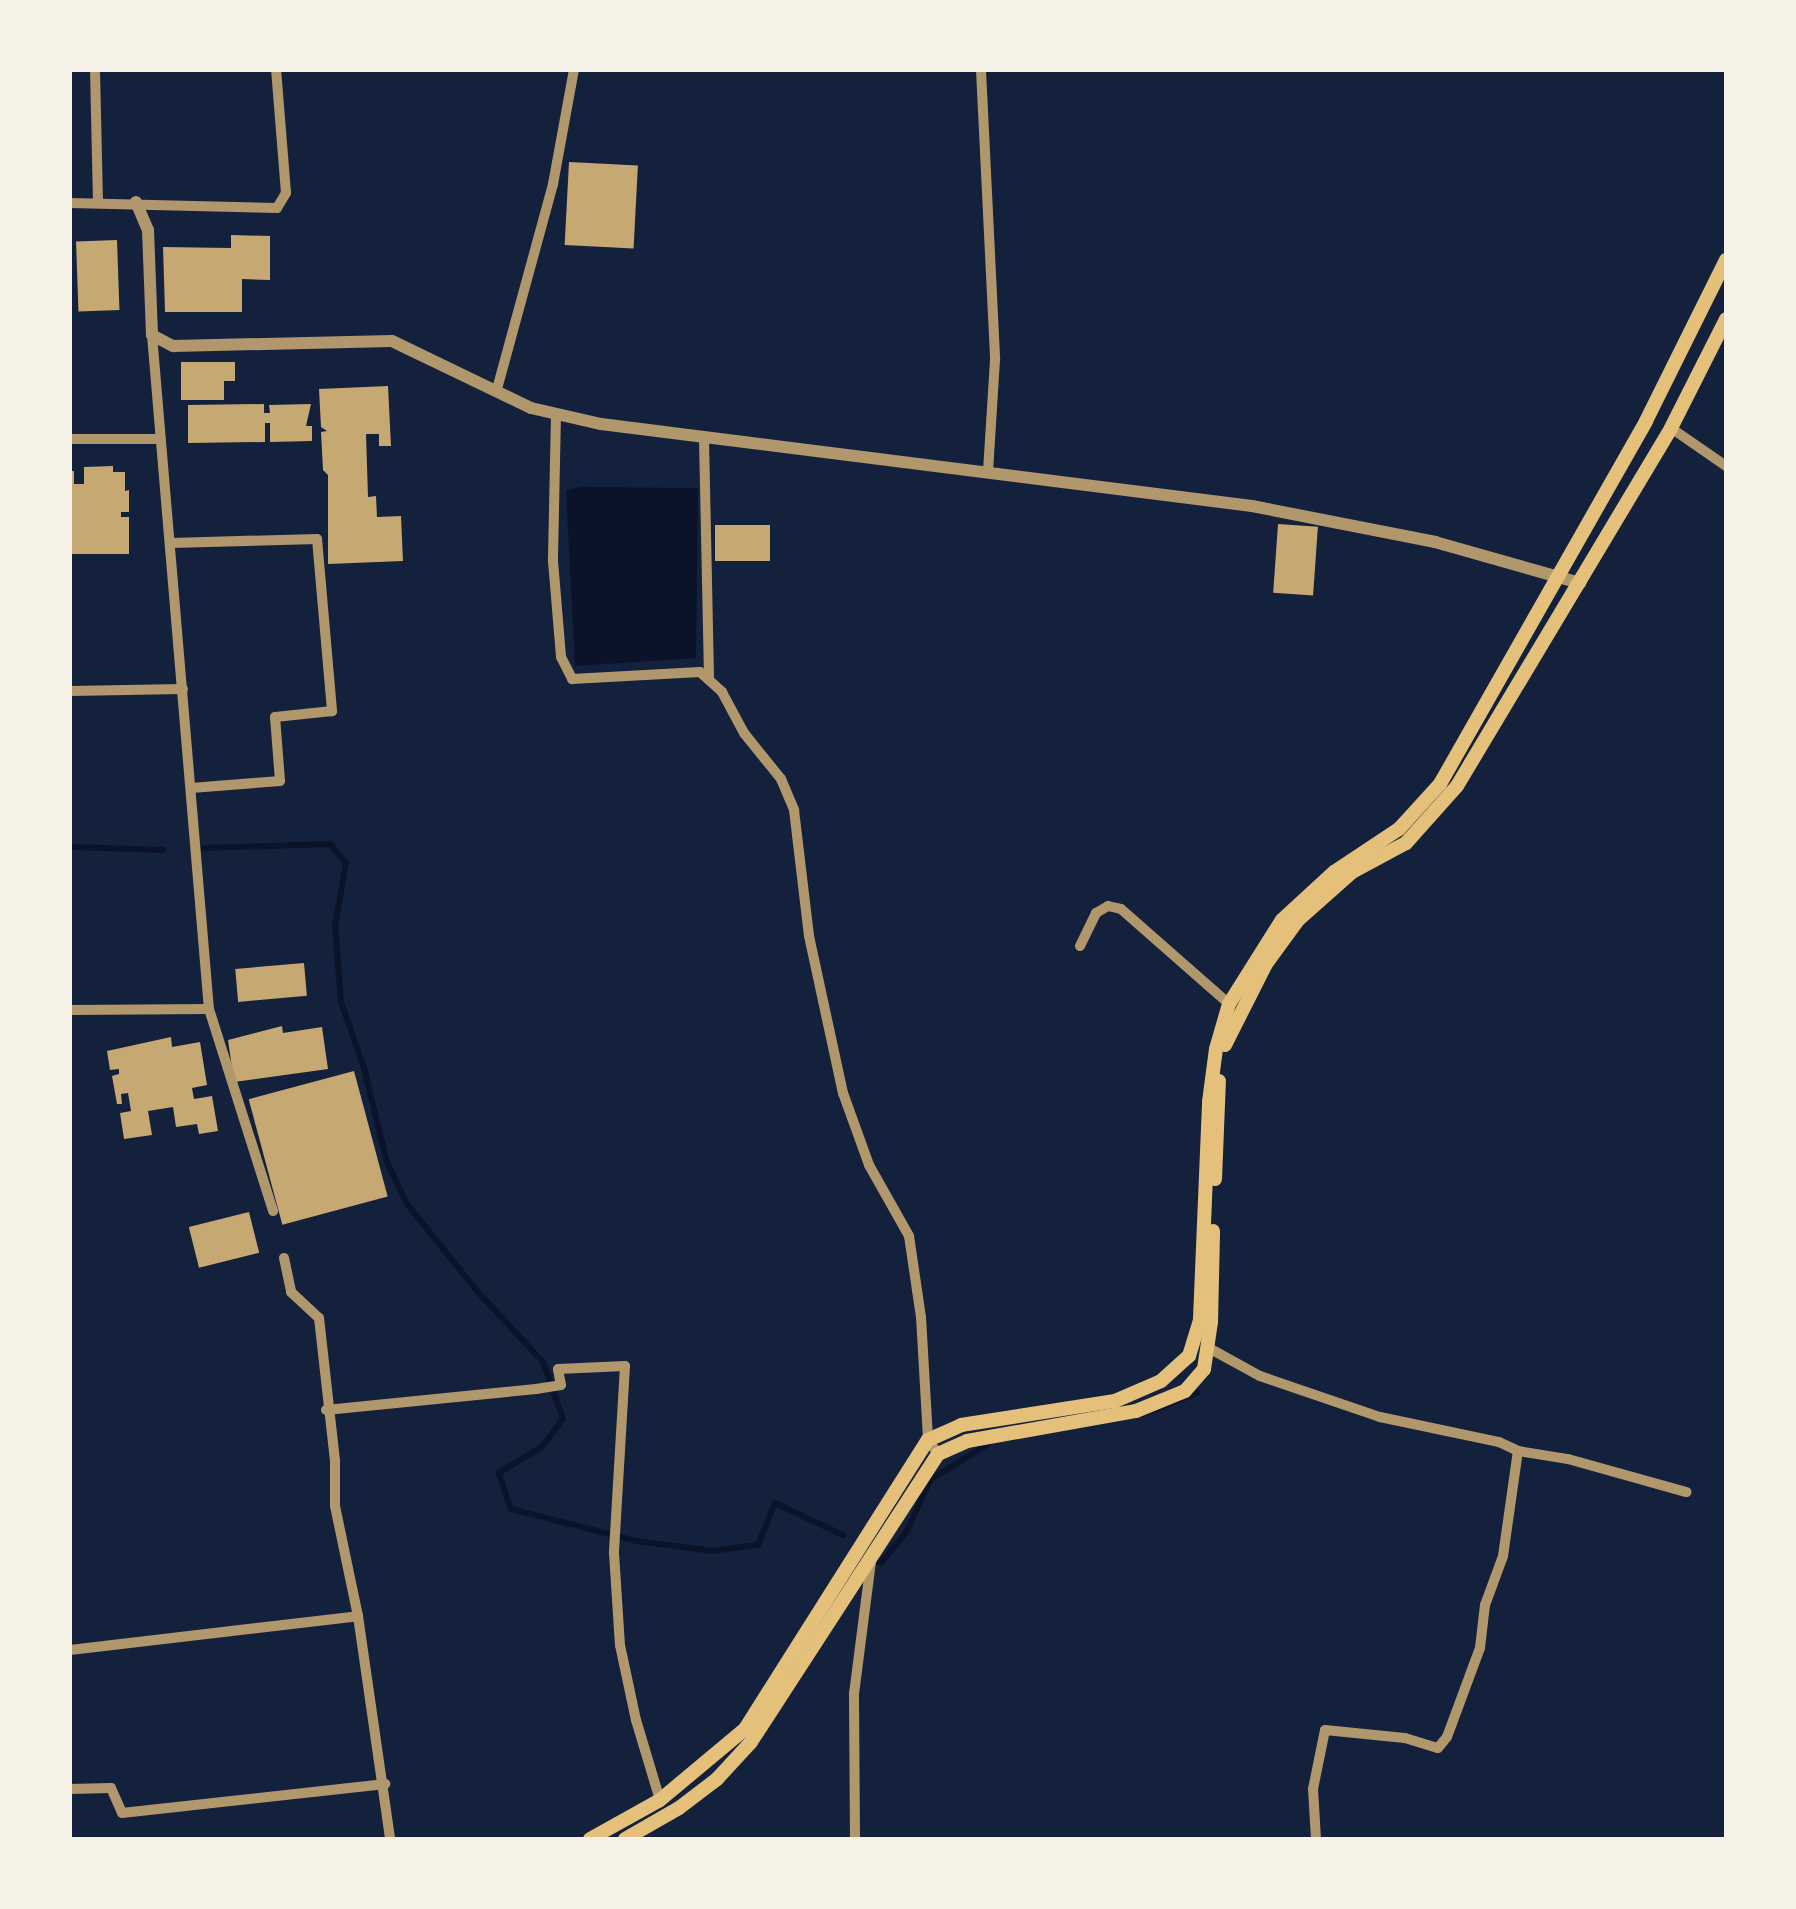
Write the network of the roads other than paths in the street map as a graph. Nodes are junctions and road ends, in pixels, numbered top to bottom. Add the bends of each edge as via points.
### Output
1 (95, 70) edge
2 (276, 70) edge
3 (574, 70) edge
4 (982, 70) edge
5 (136, 202) junction
6 (70, 203) edge
7 (98, 203) junction
8 (1726, 260) edge
9 (1726, 319) edge
10 (152, 334) junction
11 (497, 389) junction
12 (556, 414) junction
13 (1670, 428) junction
14 (704, 438) junction
15 (70, 439) edge
16 (159, 439) junction
17 (1726, 466) edge
18 (988, 470) junction
19 (171, 543) junction
20 (1556, 576) junction
21 (1580, 582) junction
22 (709, 680) junction
23 (183, 689) junction
24 (70, 691) edge
25 (191, 788) junction
26 (1080, 946) dead end
27 (1228, 1004) junction
28 (209, 1008) junction
29 (70, 1010) edge
30 (273, 1211) dead end
31 (284, 1258) dead end
32 (1207, 1348) junction
33 (326, 1410) junction
34 (928, 1440) junction
35 (1518, 1451) junction
36 (938, 1454) junction
37 (1686, 1492) dead end
38 (868, 1560) junction
39 (358, 1616) junction
40 (70, 1650) edge
41 (384, 1784) junction
42 (70, 1789) edge
43 (660, 1800) junction
44 (390, 1839) edge
45 (590, 1839) edge
46 (625, 1839) edge
47 (856, 1839) edge
48 (1316, 1839) edge

1 - 7 street
2 - 5 street via 284,201 276,208
3 - 11 street via 553,184
4 - 18 street via 995,360
5 - 7 street
5 - 10 street via 148,230
6 - 7 street
8 - 20 main road via 1694,332
9 - 13 main road
10 - 11 street via 173,346 204,348 392,341
10 - 16 street
11 - 12 street
12 - 14 street
12 - 22 street via 553,561 560,657 572,679 700,672
13 - 17 street
13 - 21 main road
14 - 18 street
14 - 22 street
15 - 16 street
16 - 19 street
18 - 20 street via 1318,517
19 - 23 street
19 - 25 street via 318,539 331,692 332,711 275,717 280,782
20 - 21 street
20 - 27 main road via 1440,784 1399,829 1334,872 1282,920
21 - 32 main road via 1434,816 1406,843 1352,872 1298,920 1240,1010 1219,1082
22 - 34 street via 782,779 794,810 809,936 843,1093 869,1165 908,1236 921,1316
23 - 24 street
23 - 25 street
25 - 28 street
26 - 27 street via 1096,913 1120,909
27 - 34 main road via 1208,1102 1200,1319 1190,1356 1161,1381 1115,1401 960,1425
28 - 29 street
28 - 30 street
31 - 33 street via 291,1292 319,1318
32 - 35 street via 1260,1376 1380,1417
32 - 36 main road via 1204,1369 1185,1390 1136,1412 967,1441
33 - 39 street via 335,1506
33 - 43 street via 536,1390 561,1386 558,1369 624,1366 614,1553 620,1645
34 - 36 street
34 - 43 main road via 746,1729
35 - 37 street
35 - 48 street via 1503,1556 1485,1605 1480,1648 1447,1737 1438,1748 1324,1730 1313,1790
36 - 38 main road
38 - 46 main road via 751,1742 718,1778
38 - 47 street via 854,1694
39 - 40 street
39 - 41 street
41 - 42 street via 122,1813 111,1788
41 - 44 street
43 - 45 main road

